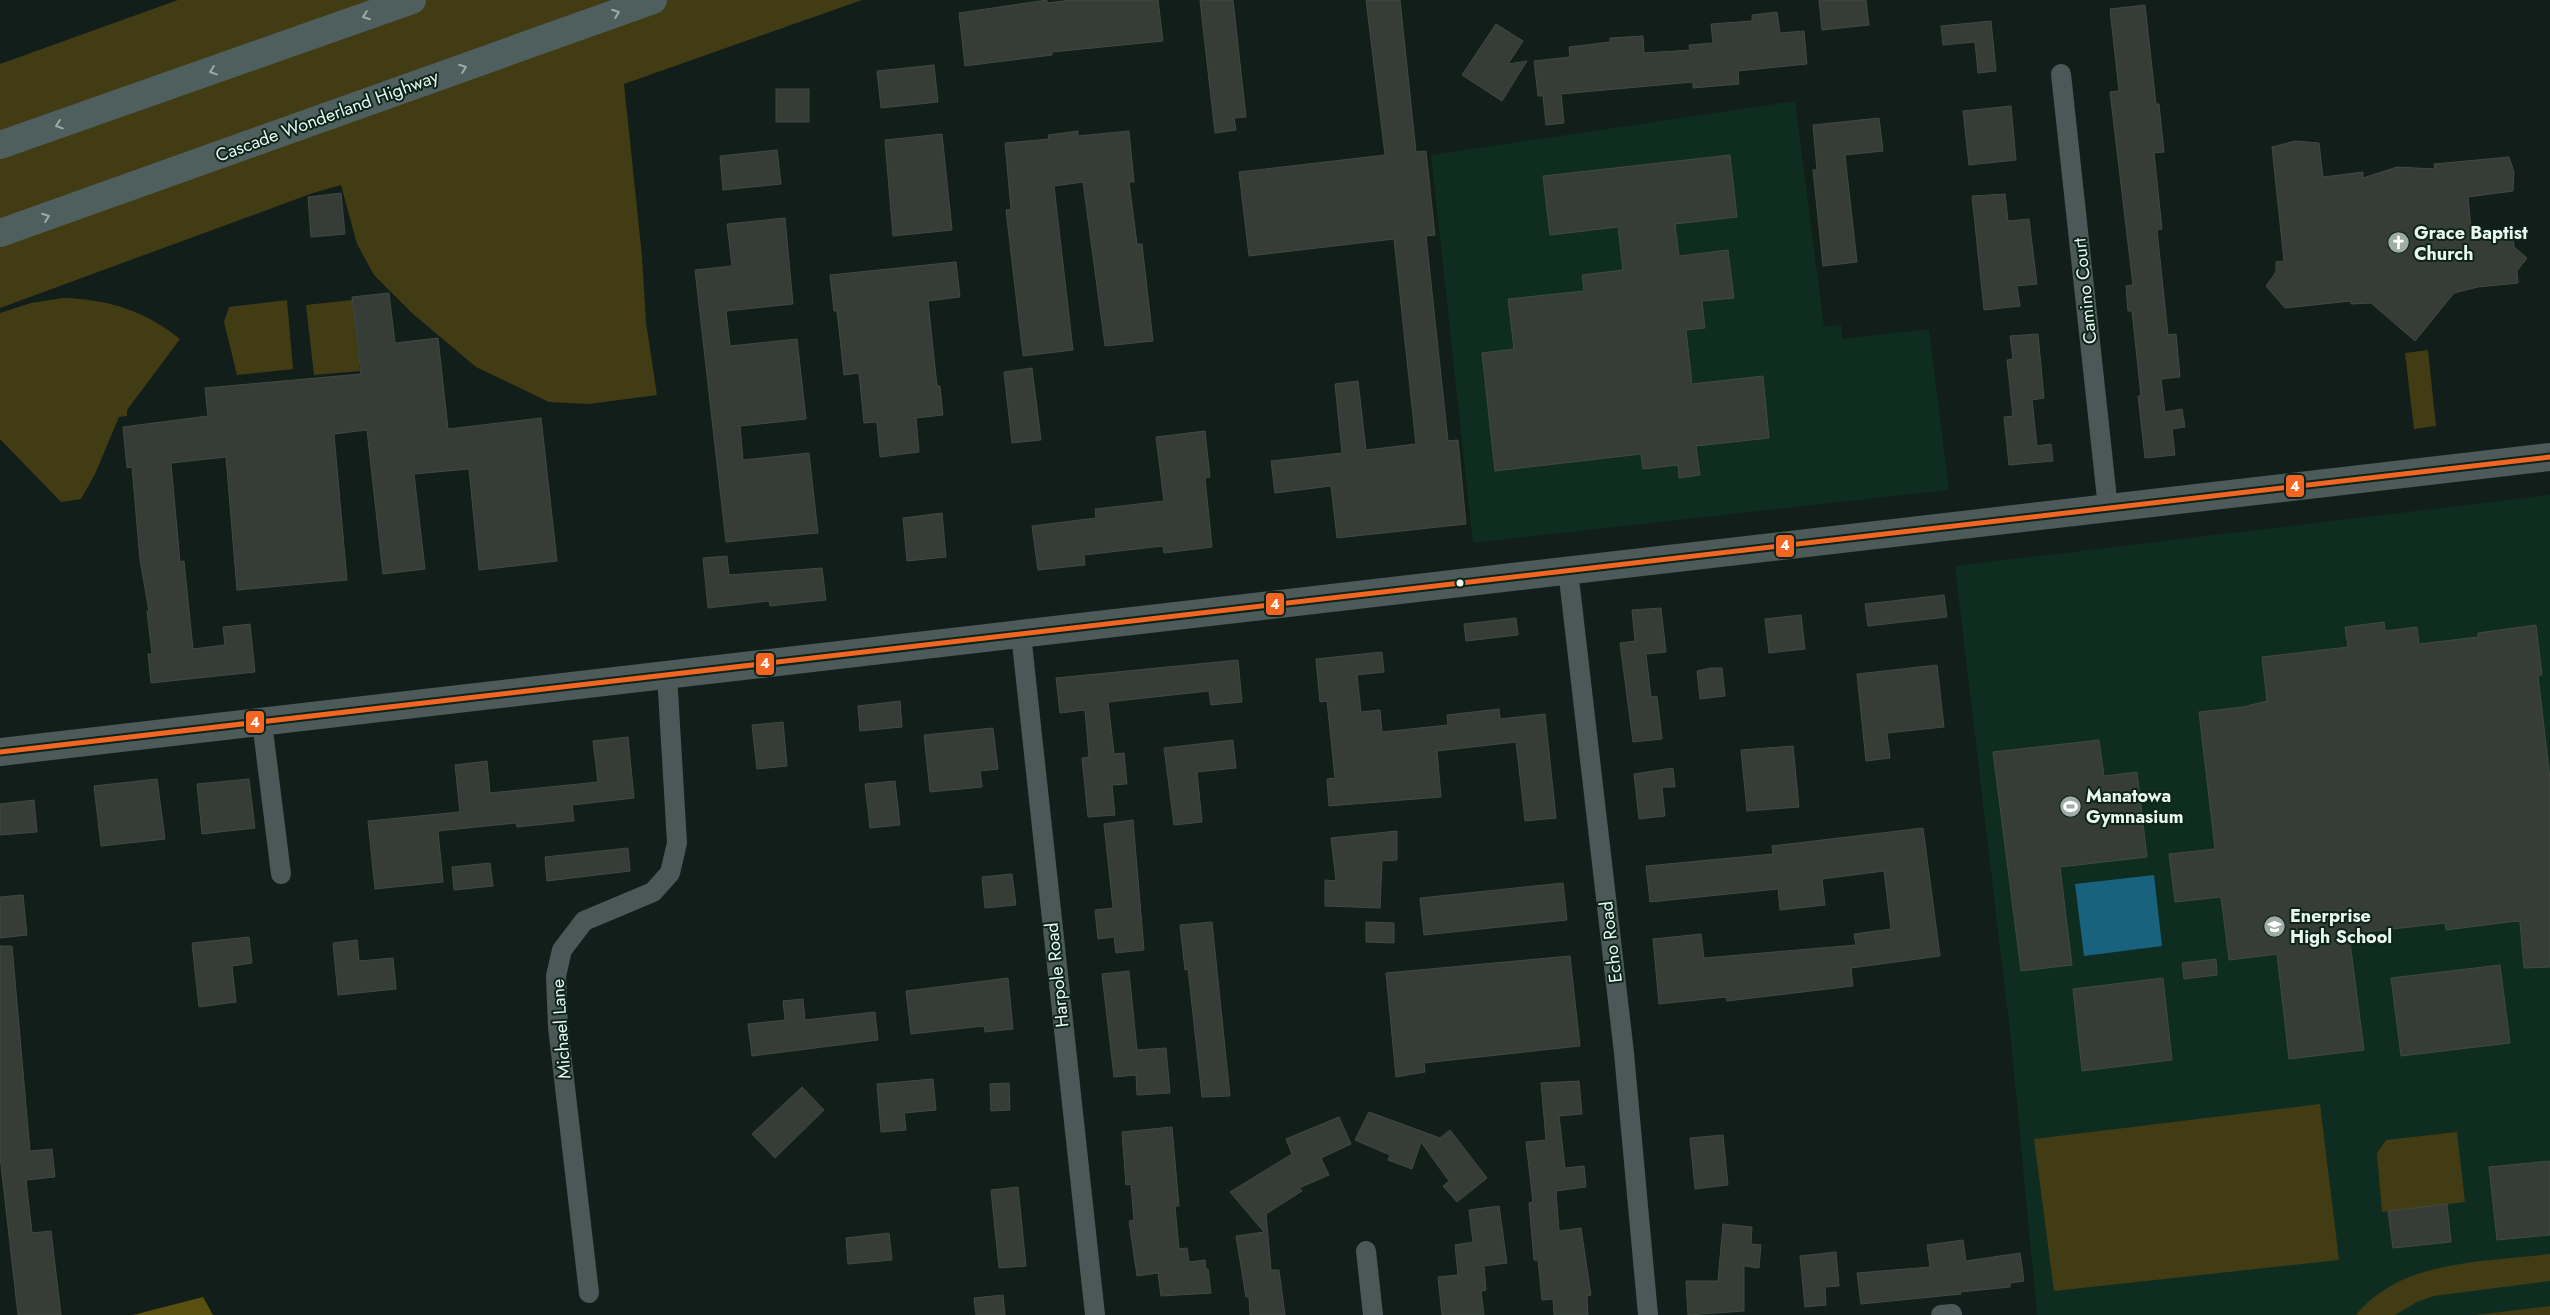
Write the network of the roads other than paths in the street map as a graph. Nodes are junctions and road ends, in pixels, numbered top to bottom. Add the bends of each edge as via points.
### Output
1 (412, 0) edge
2 (653, 0) edge
3 (2061, 74) dead end
4 (0, 146) edge
5 (0, 233) edge
6 (2550, 457) edge
7 (2108, 508) junction
8 (1568, 570) junction
9 (1021, 634) junction
10 (667, 674) junction
11 (262, 722) junction
12 (0, 752) edge
13 (281, 874) dead end
14 (1366, 1251) dead end
15 (589, 1293) dead end
16 (1095, 1315) edge
17 (1373, 1315) edge
18 (1648, 1315) edge

1 -> 4 highway
5 -> 2 highway, Cascade Wonderland Highway
3 - 7 street, Camino Court
6 - 7 main road
7 - 8 main road
8 - 9 main road
8 - 18 street, Echo Road via 1624,1053
9 - 10 main road
9 - 16 street, Harpole Road
10 - 11 main road
10 - 15 street, Michael Lane via 677,844 670,873 653,892 584,921 562,950 556,976 558,1026
11 - 12 main road
11 - 13 street
14 - 17 street

